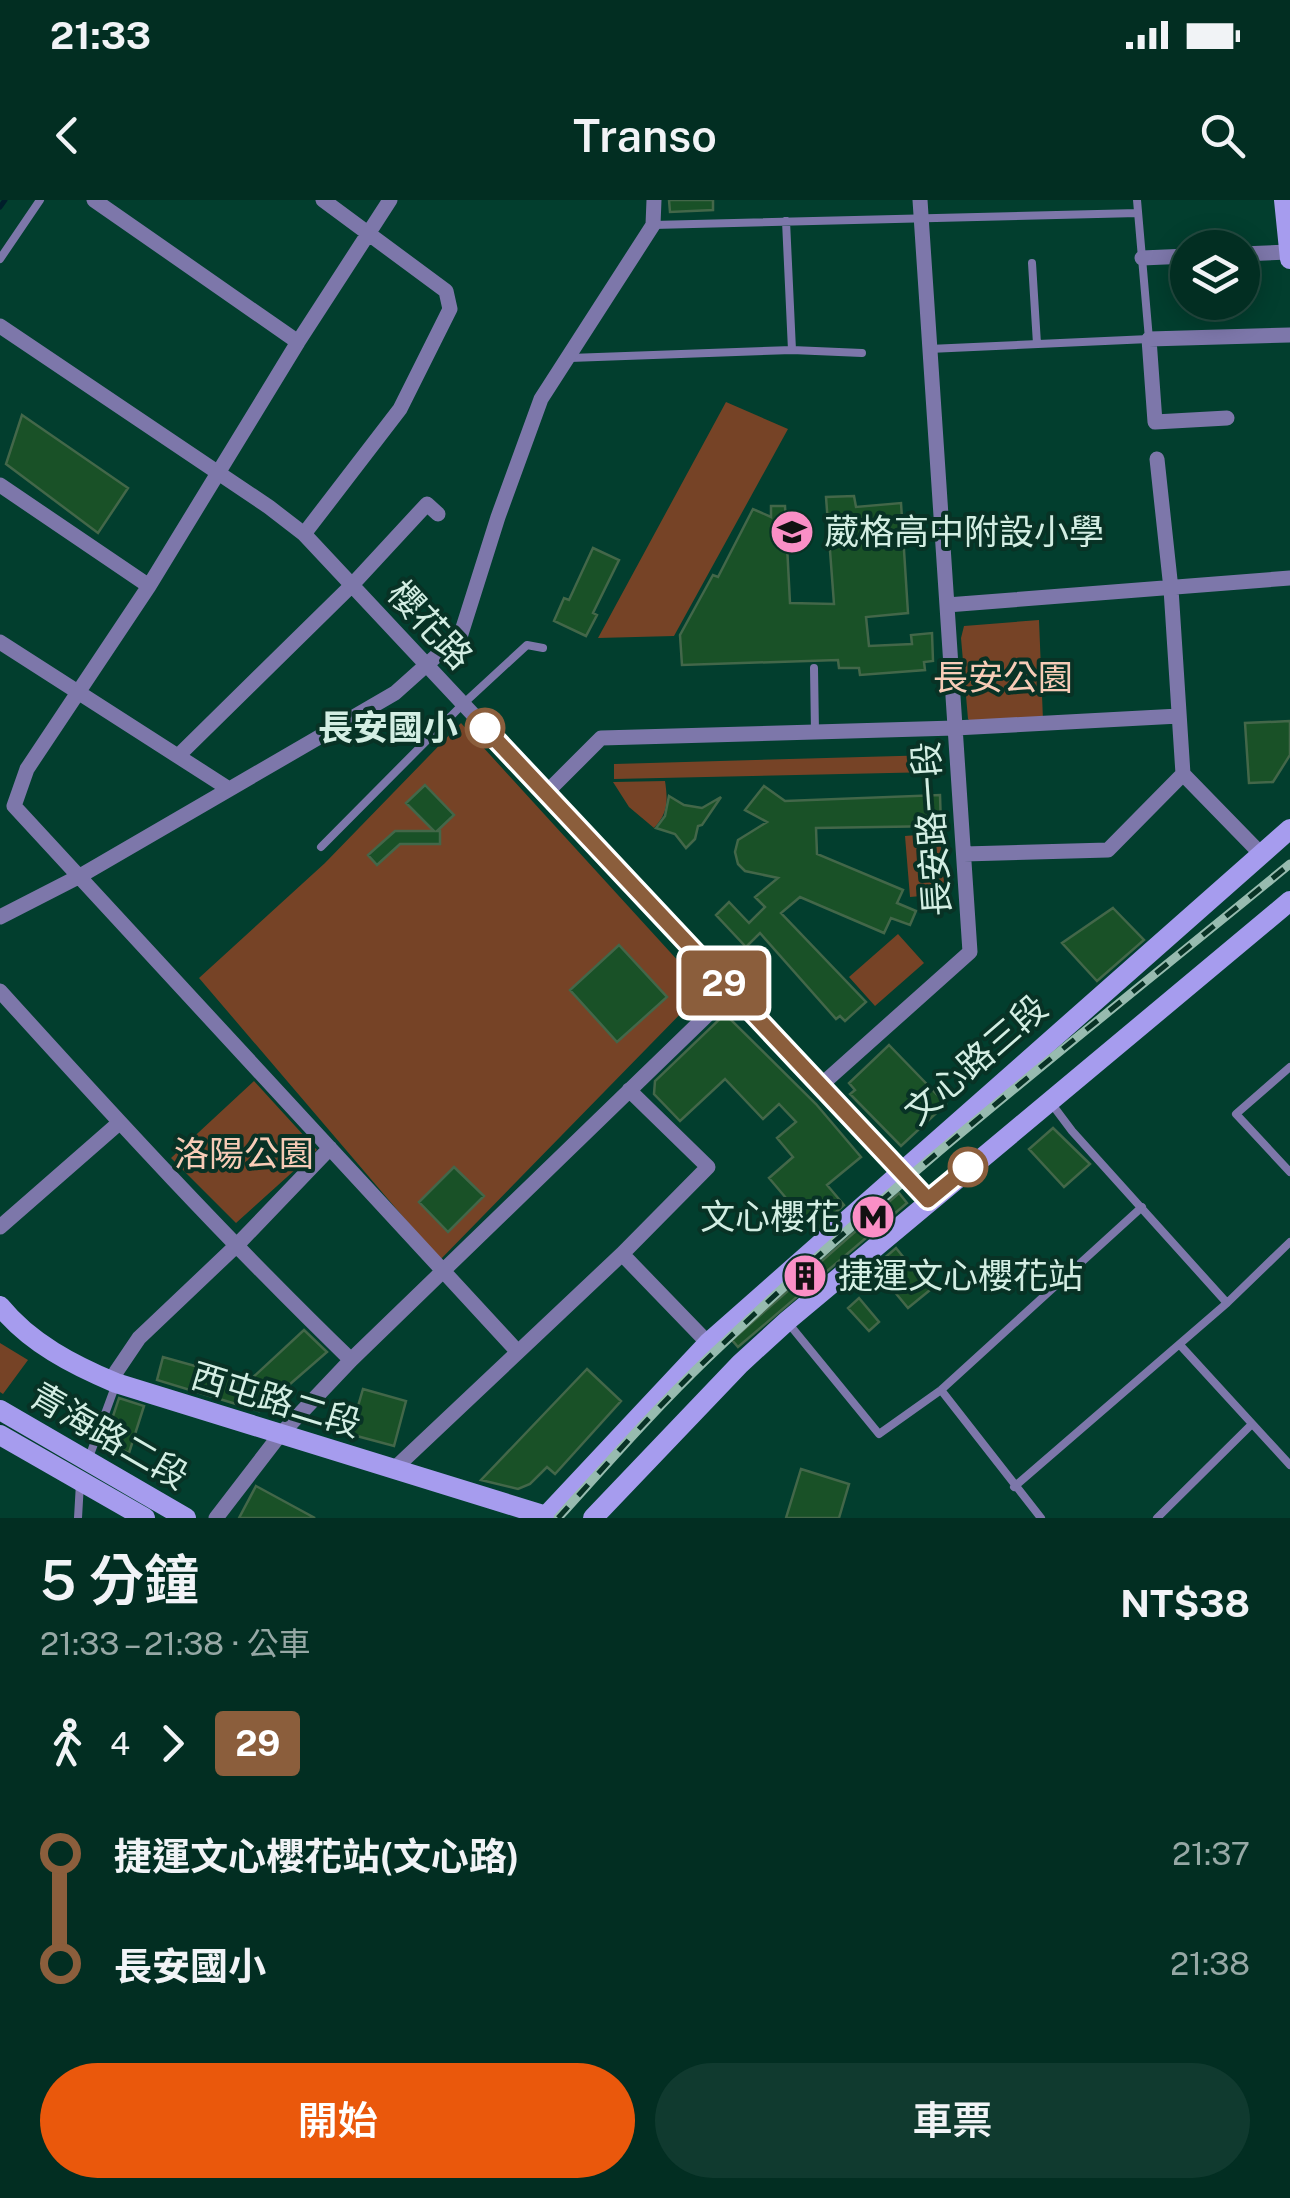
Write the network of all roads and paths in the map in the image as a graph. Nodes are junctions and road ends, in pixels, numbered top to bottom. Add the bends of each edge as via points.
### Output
1 (40, 200) edge
2 (94, 200) edge
3 (323, 200) edge
4 (390, 200) edge
5 (654, 200) edge
6 (1137, 200) edge
7 (1284, 200) edge
8 (920, 208) edge
9 (1138, 214) junction
10 (786, 221) junction
11 (653, 225) junction
12 (369, 234) junction
13 (1289, 246) edge
14 (1260, 251) edge
15 (1170, 257) edge
16 (1142, 258) junction
17 (0, 259) edge
18 (1032, 263) dead end
19 (0, 326) edge
20 (1290, 335) edge
21 (1149, 339) junction
22 (298, 342) junction
23 (1038, 344) junction
24 (928, 349) junction
25 (792, 350) junction
26 (862, 352) dead end
27 (566, 358) junction
28 (1228, 418) dead end
29 (1156, 459) dead end
30 (218, 474) junction
31 (0, 486) edge
32 (438, 514) dead end
33 (304, 534) junction
34 (1290, 578) edge
35 (352, 585) junction
36 (149, 586) junction
37 (1171, 590) junction
38 (947, 605) junction
39 (0, 642) edge
40 (543, 648) dead end
41 (427, 666) junction
42 (814, 668) dead end
43 (80, 691) junction
44 (462, 704) junction
45 (1179, 716) junction
46 (955, 728) junction
47 (816, 732) junction
48 (178, 754) junction
49 (1183, 774) junction
50 (229, 789) junction
51 (546, 793) junction
52 (1290, 829) edge
53 (320, 848) dead end
54 (964, 854) junction
55 (1260, 854) junction
56 (80, 876) junction
57 (1290, 900) edge
58 (0, 917) edge
59 (0, 991) edge
60 (732, 991) junction
61 (1290, 1067) edge
62 (820, 1086) junction
63 (630, 1090) junction
64 (1049, 1100) junction
65 (119, 1123) junction
66 (330, 1148) junction
67 (900, 1171) junction
68 (1290, 1172) edge
69 (928, 1200) junction
70 (1142, 1207) junction
71 (0, 1227) edge
72 (1290, 1242) edge
73 (238, 1244) junction
74 (622, 1254) junction
75 (443, 1272) junction
76 (1227, 1303) junction
77 (0, 1306) edge
78 (787, 1320) junction
79 (708, 1344) junction
80 (1180, 1345) junction
81 (518, 1352) junction
82 (352, 1360) junction
83 (116, 1383) junction
84 (940, 1390) junction
85 (0, 1410) edge
86 (1251, 1426) junction
87 (0, 1435) edge
88 (279, 1436) junction
89 (88, 1459) junction
90 (1290, 1465) edge
91 (393, 1470) junction
92 (80, 1480) junction
93 (1014, 1487) junction
94 (548, 1517) edge
95 (78, 1518) edge
96 (145, 1518) edge
97 (186, 1518) edge
98 (216, 1518) edge
99 (593, 1518) edge
100 (1041, 1518) edge
101 (1157, 1518) edge

1 - 17 lane
2 - 22 street
3 - 12 street
4 - 12 street
5 - 11 street
6 - 9 lane
7 - 13 main road
8 - 9 lane
8 - 10 lane
8 - 24 street, 長安路一段
9 - 16 lane
10 - 11 lane
10 - 25 lane
11 - 27 street
12 - 22 street
12 - 33 street via 446,291 450,308 400,410
13 - 14 street
15 - 16 street
16 - 21 lane
18 - 23 lane
19 - 30 street, 櫻花路
20 - 21 street
21 - 23 lane
21 - 28 street via 1155,422
22 - 30 street
23 - 24 lane
24 - 38 street, 長安路一段
25 - 26 lane
25 - 27 lane
27 - 41 street via 542,399 461,634
29 - 37 street
30 - 33 street, 櫻花路
30 - 36 street
31 - 36 street
32 - 35 street via 427,504
33 - 35 street, 櫻花路
34 - 37 street
35 - 41 street, 櫻花路
35 - 48 street
36 - 43 street
37 - 38 street
37 - 45 street
38 - 46 street, 長安路一段
39 - 43 street
40 - 44 lane via 527,645
41 - 44 street, 櫻花路
41 - 50 street via 395,693
42 - 47 lane
43 - 48 street
43 - 56 street via 27,769 14,806
44 - 51 street, 櫻花路
44 - 53 lane
45 - 46 street
45 - 49 street
46 - 47 street
46 - 54 street, 長安路一段
47 - 51 street via 600,738
48 - 50 street
49 - 54 street via 1108,850
49 - 55 street
50 - 56 street
51 - 60 street, 櫻花路
52 - 55 main road, 文心路三段
54 - 62 street, 長安路一段 via 970,952
55 - 67 main road, 文心路三段
56 - 58 street
56 - 66 street
57 - 64 main road
59 - 65 street
60 - 62 street, 櫻花路
60 - 63 street
61 - 68 lane via 1236,1114
62 - 67 street, 櫻花路
63 - 74 street via 708,1167
63 - 75 street
64 - 69 main road
64 - 70 lane
65 - 71 street
65 - 73 street
66 - 73 street
66 - 75 street
67 - 69 street, 櫻花路
67 - 79 main road, 文心路三段
69 - 78 main road
70 - 76 lane
70 - 84 lane
72 - 76 lane
73 - 82 street
73 - 83 street via 139,1338 116,1372
74 - 79 street
74 - 81 street
75 - 81 street
75 - 82 street
76 - 80 lane
77 - 83 main road, 西屯路二段 via 33,1339
78 - 84 lane via 879,1434
78 - 99 main road
79 - 94 main road, 文心路三段
80 - 86 lane
80 - 93 lane
81 - 91 street
82 - 88 street
83 - 88 main road, 西屯路二段
83 - 89 lane
84 - 93 lane
85 - 89 main road, 青海路二段
86 - 90 lane
86 - 101 lane
87 - 92 main road, 青海路二段
88 - 91 main road, 西屯路二段
88 - 98 street
89 - 92 lane
89 - 97 main road, 青海路二段
91 - 94 main road, 西屯路二段
92 - 95 lane
92 - 96 main road, 青海路二段
93 - 100 lane

